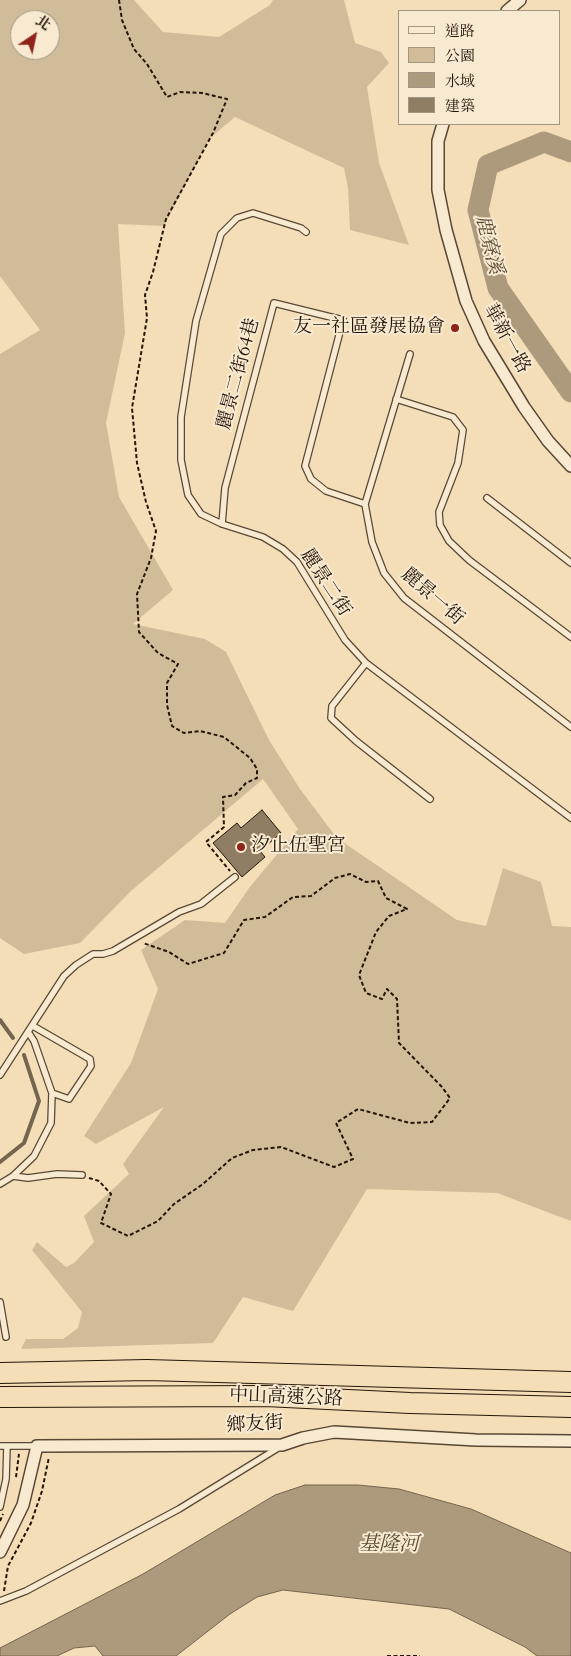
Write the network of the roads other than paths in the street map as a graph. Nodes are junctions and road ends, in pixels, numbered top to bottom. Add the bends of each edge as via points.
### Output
1 (520, 0) edge
2 (508, 10) edge
3 (443, 125) edge
4 (306, 232) dead end
5 (410, 354) dead end
6 (396, 399) junction
7 (571, 466) edge
8 (487, 498) dead end
9 (365, 504) junction
10 (222, 524) junction
11 (571, 563) edge
12 (571, 637) edge
13 (366, 663) junction
14 (571, 727) edge
15 (430, 800) dead end
16 (571, 818) edge
17 (235, 877) dead end
18 (33, 1026) junction
19 (28, 1032) junction
20 (0, 1075) edge
21 (52, 1093) junction
22 (82, 1175) road end
23 (13, 1176) junction
24 (0, 1184) edge
25 (0, 1302) edge
26 (6, 1337) dead end
27 (4, 1373) edge
28 (571, 1382) edge
29 (5, 1397) edge
30 (571, 1407) edge
31 (571, 1440) edge
32 (282, 1445) junction
33 (3, 1446) edge
34 (37, 1446) junction
35 (0, 1507) edge
36 (0, 1552) edge
37 (0, 1602) edge

1 - 2 street
3 - 7 street, 華新一路 via 438,142 438,190 450,248 466,301 484,342 524,407
4 - 10 lane, 麗景二街 via 253,213 237,218 221,234 196,321 181,417 182,460 188,495 201,514
5 - 6 lane, 麗景一街
6 - 9 lane, 麗景一街
6 - 12 lane via 453,417 464,430 458,463 439,512 440,526 449,541 469,560
8 - 11 lane
9 - 10 lane, 麗景二街64巷 via 326,491 311,479 304,466 344,320 274,303 224,488
9 - 14 lane, 麗景一街 via 372,542 384,573 404,598
10 - 13 lane, 麗景二街 via 263,536 297,562 345,640
13 - 15 lane via 332,706 331,718
13 - 16 lane, 麗景二街
17 - 18 lane via 201,904 179,912 134,940 108,952 93,954 76,965 64,976
18 - 19 lane
18 - 21 lane via 90,1059 91,1066 69,1099
19 - 20 lane
19 - 21 lane
21 - 23 lane via 51,1124 43,1142 34,1156
22 - 23 lane
23 - 24 lane
25 - 26 lane
27 - 28 highway, 中山高速公路 via 250,1371
29 - 30 highway, 中山高速公路 via 265,1396
31 - 32 street, 鄉友街 via 476,1440 334,1432
32 - 34 street, 鄉友街
32 - 37 lane via 179,1509
33 - 34 lane, 鄉友街
33 - 35 lane via 6,1479
34 - 36 street via 23,1505

